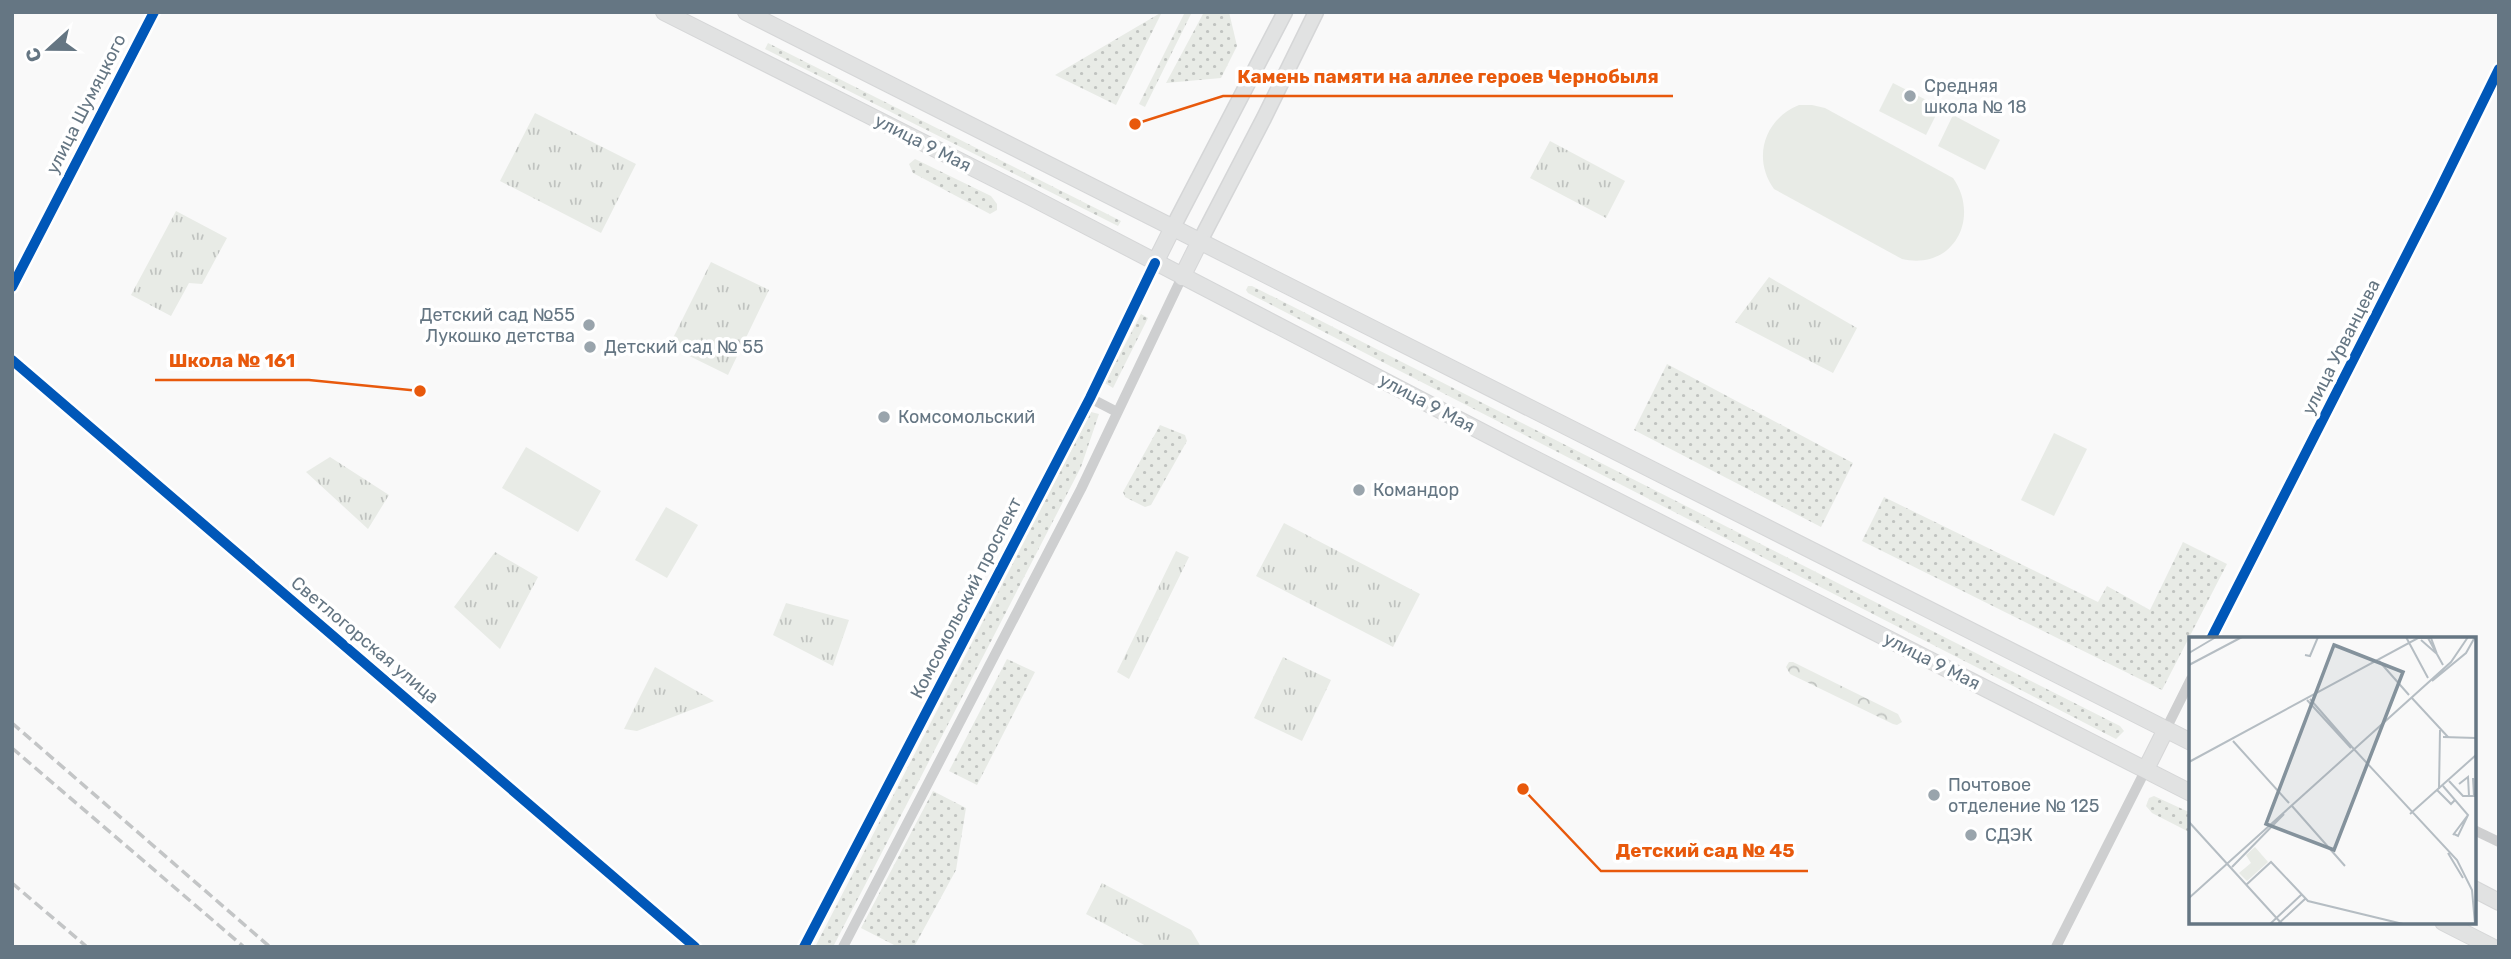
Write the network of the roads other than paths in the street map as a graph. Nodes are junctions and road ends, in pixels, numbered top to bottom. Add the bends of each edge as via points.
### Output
1 (154, 12) edge
2 (664, 12) edge
3 (746, 12) edge
4 (1285, 12) edge
5 (1316, 12) edge
6 (2499, 69) edge
7 (1172, 229) junction
8 (1200, 241) junction
9 (1155, 263) junction
10 (1182, 277) junction
11 (12, 287) edge
12 (12, 360) edge
13 (1090, 398) junction
14 (1117, 412) junction
15 (2212, 637) edge
16 (2189, 683) edge
17 (2166, 729) junction
18 (2189, 741) edge
19 (2146, 769) junction
20 (2189, 792) edge
21 (2476, 831) edge
22 (2499, 842) edge
23 (2476, 890) edge
24 (2499, 902) edge
25 (2448, 924) edge
26 (695, 947) edge
27 (804, 947) edge
28 (843, 947) edge
29 (2056, 947) edge
30 (2492, 947) edge

1 - 11 street, улица Шумяцкого
2 - 9 main road, улица 9 Мая
3 - 7 main road, улица 9 Мая
4 - 7 main road, Комсомольский проспект
5 - 8 main road
6 - 15 street, улица Урванцева
7 - 8 main road, улица 9 Мая
7 - 9 main road, Комсомольский проспект
8 - 10 main road
8 - 17 main road, улица 9 Мая
9 - 10 main road, улица 9 Мая
9 - 13 street, Комсомольский проспект
10 - 14 street
10 - 19 main road, улица 9 Мая
12 - 26 street, Светлогорская улица
13 - 14 street
13 - 27 street, Комсомольский проспект
14 - 28 street
16 - 17 street
17 - 18 main road, улица 9 Мая
17 - 19 main road
19 - 20 main road, улица 9 Мая
19 - 29 street
21 - 22 street
23 - 24 main road
25 - 30 main road

